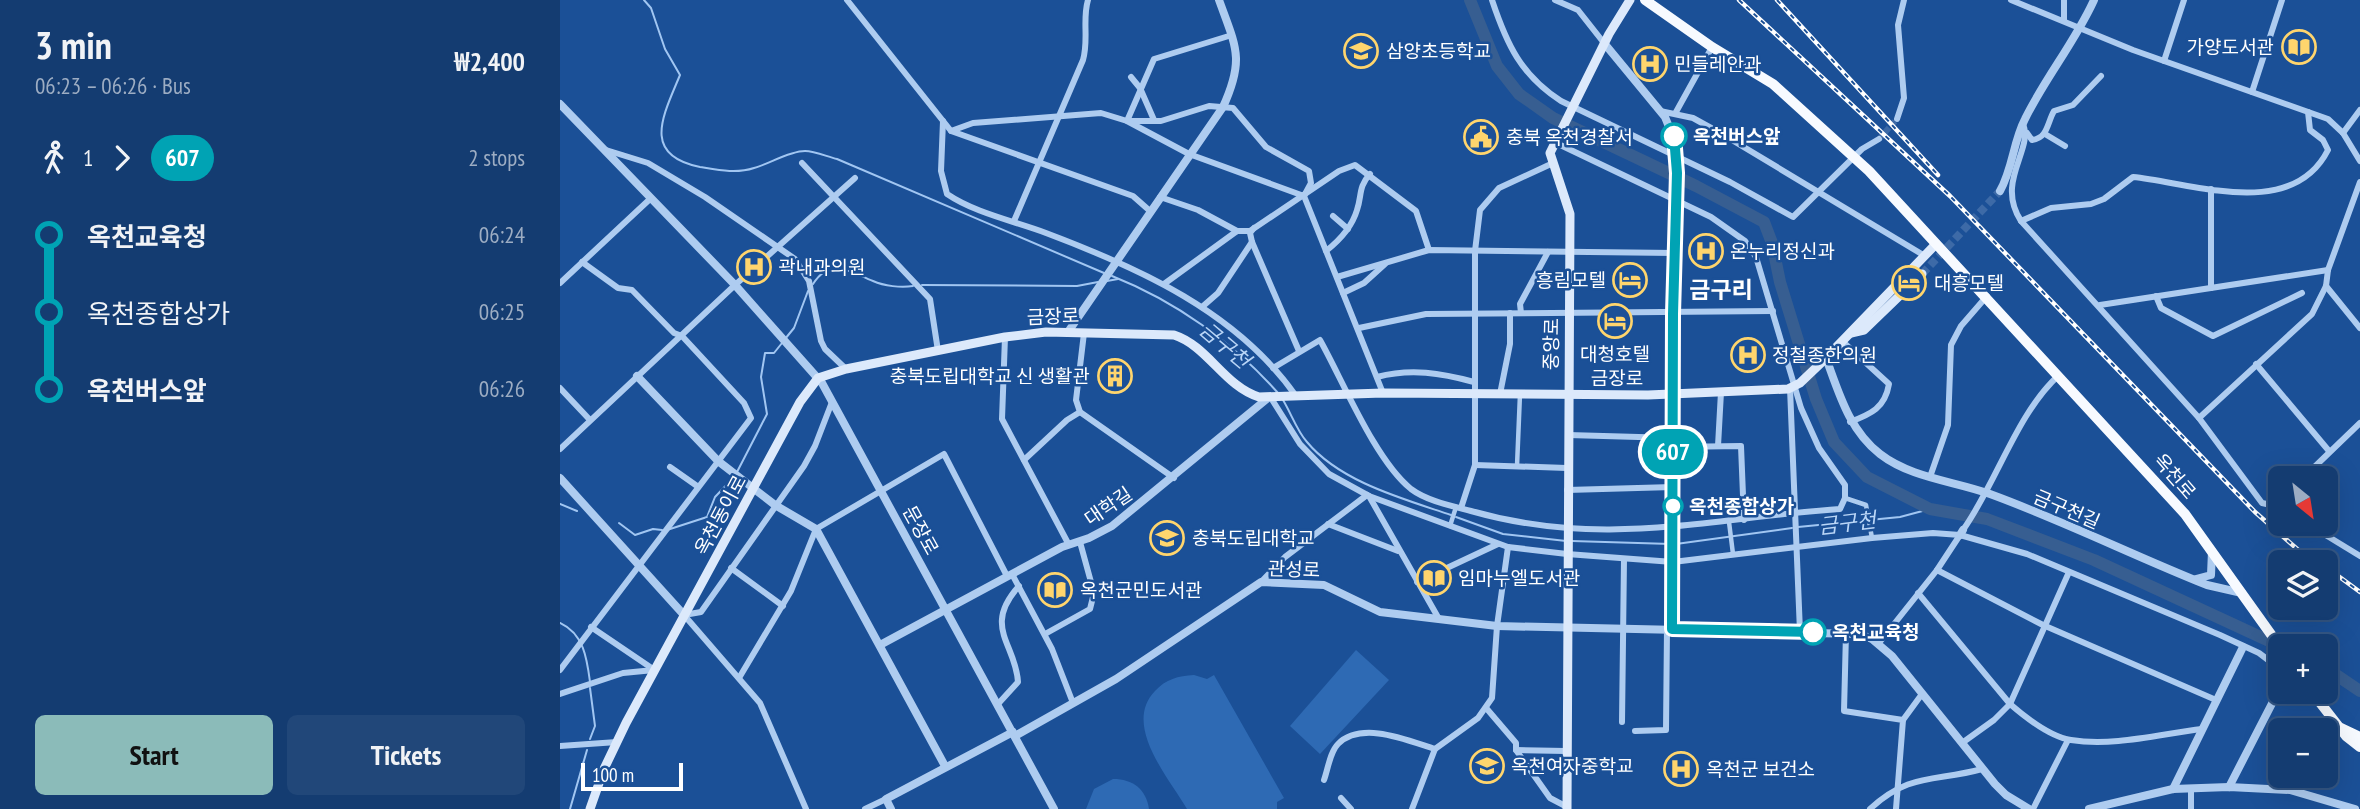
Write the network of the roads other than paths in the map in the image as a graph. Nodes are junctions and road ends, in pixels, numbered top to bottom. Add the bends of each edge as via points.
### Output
1 (847, 0) edge
2 (1088, 0) edge
3 (1219, 0) edge
4 (1492, 0) edge
5 (1555, 0) edge
6 (1630, 0) edge
7 (1645, 0) edge
8 (1904, 0) edge
9 (2011, 0) edge
10 (2064, 0) edge
11 (2094, 0) edge
12 (2184, 0) edge
13 (2282, 0) edge
14 (2064, 21) junction
15 (2082, 28) junction
16 (1232, 35) junction
17 (1604, 43) junction
18 (1712, 47) junction
19 (2164, 61) junction
20 (2101, 76) dead end
21 (1131, 77) dead end
22 (1140, 88) junction
23 (2252, 92) junction
24 (560, 104) edge
25 (1573, 106) junction
26 (1223, 107) junction
27 (2360, 110) edge
28 (1660, 111) junction
29 (1676, 112) junction
30 (2308, 112) junction
31 (1057, 116) junction
32 (1897, 119) tunnel mouth
33 (1154, 120) junction
34 (943, 121) junction
35 (1127, 121) junction
36 (2022, 124) junction
37 (951, 131) junction
38 (2026, 133) junction
39 (2343, 133) junction
40 (2045, 134) junction
41 (1556, 139) junction
42 (1879, 139) tunnel mouth
43 (2065, 146) dead end
44 (606, 150) junction
45 (1189, 154) junction
46 (1677, 157) junction
47 (1857, 160) junction
48 (1039, 161) junction
49 (2360, 161) edge
50 (802, 163) dead end
51 (1551, 164) junction
52 (1370, 174) junction
53 (855, 178) dead end
54 (2360, 181) edge
55 (2211, 189) junction
56 (2000, 191) tunnel mouth
57 (1818, 192) junction
58 (1304, 196) junction
59 (834, 197) junction
60 (1160, 197) junction
61 (1677, 197) junction
62 (650, 199) junction
63 (1150, 211) junction
64 (1333, 216) dead end
65 (1014, 221) junction
66 (2021, 221) junction
67 (1255, 227) junction
68 (1348, 229) junction
69 (1237, 231) junction
70 (1252, 242) junction
71 (1936, 244) junction
72 (777, 247) junction
73 (1429, 250) junction
74 (1326, 251) junction
75 (1475, 251) junction
76 (1548, 252) junction
77 (1570, 252) junction
78 (1675, 253) junction
79 (1925, 256) junction
80 (583, 262) junction
81 (1116, 262) junction
82 (1387, 263) junction
83 (2328, 270) junction
84 (1922, 274) tunnel mouth
85 (1337, 277) junction
86 (560, 283) edge
87 (1164, 284) junction
88 (735, 285) junction
89 (2326, 286) junction
90 (2211, 288) junction
91 (1343, 293) junction
92 (2302, 293) dead end
93 (1987, 296) junction
94 (2156, 296) junction
95 (2100, 305) junction
96 (1202, 307) junction
97 (1773, 311) junction
98 (1510, 313) junction
99 (1521, 313) junction
100 (1569, 313) junction
101 (1474, 314) junction
102 (1673, 314) junction
103 (1359, 328) junction
104 (2360, 328) edge
105 (1068, 332) junction
106 (1084, 332) junction
107 (681, 336) junction
108 (1005, 337) junction
109 (1846, 338) junction
110 (938, 351) junction
111 (1299, 351) junction
112 (1824, 360) junction
113 (2256, 364) junction
114 (1273, 368) junction
115 (846, 369) junction
116 (2059, 375) junction
117 (637, 376) junction
118 (1377, 377) junction
119 (818, 379) junction
120 (1474, 382) junction
121 (1795, 386) junction
122 (560, 388) edge
123 (1721, 392) junction
124 (1383, 393) junction
125 (1474, 393) junction
126 (1500, 394) junction
127 (1520, 394) junction
128 (1674, 394) junction
129 (1350, 395) junction
130 (1568, 395) junction
131 (1270, 398) junction
132 (1296, 398) junction
133 (832, 402) junction
134 (1080, 412) junction
135 (2199, 418) junction
136 (590, 420) junction
137 (1850, 422) junction
138 (2360, 423) edge
139 (1568, 435) junction
140 (1673, 443) junction
141 (1718, 446) junction
142 (560, 449) edge
143 (2329, 451) junction
144 (1024, 460) junction
145 (718, 461) junction
146 (1475, 465) junction
147 (1517, 466) junction
148 (2315, 466) edge
149 (670, 467) dead end
150 (1567, 468) junction
151 (1930, 477) junction
152 (560, 478) edge
153 (1174, 478) junction
154 (697, 486) junction
155 (1673, 487) junction
156 (754, 489) junction
157 (1567, 490) junction
158 (881, 492) junction
159 (1368, 496) junction
160 (1986, 497) junction
161 (1845, 498) junction
162 (2268, 504) edge
163 (775, 505) junction
164 (1458, 508) junction
165 (1796, 514) junction
166 (1744, 520) junction
167 (1729, 522) junction
168 (1328, 524) junction
169 (1450, 526) junction
170 (817, 529) junction
171 (1672, 531) junction
172 (1567, 532) junction
173 (1961, 532) junction
174 (2327, 536) edge
175 (1872, 538) junction
176 (1080, 542) junction
177 (1498, 544) junction
178 (1798, 544) junction
179 (1069, 545) junction
180 (1508, 547) junction
181 (1398, 551) junction
182 (2212, 551) junction
183 (1567, 554) junction
184 (1733, 554) junction
185 (2360, 556) edge
186 (1624, 559) junction
187 (1673, 560) junction
188 (639, 565) junction
189 (731, 569) junction
190 (1937, 570) junction
191 (2070, 572) junction
192 (1009, 575) junction
193 (2190, 578) junction
194 (1261, 582) junction
195 (1418, 582) junction
196 (1019, 586) junction
197 (1918, 593) junction
198 (2242, 593) junction
199 (783, 606) junction
200 (947, 610) junction
201 (684, 615) junction
202 (1439, 619) junction
203 (1497, 626) junction
204 (1566, 626) junction
205 (2045, 626) junction
206 (592, 627) junction
207 (1623, 629) junction
208 (1670, 629) junction
209 (1800, 632) junction
210 (1846, 633) junction
211 (1045, 634) junction
212 (2271, 634) edge
213 (1879, 643) junction
214 (880, 645) junction
215 (2242, 647) junction
216 (2268, 662) edge
217 (560, 670) edge
218 (654, 670) junction
219 (739, 678) junction
220 (560, 694) edge
221 (1922, 694) junction
222 (2216, 699) junction
223 (1073, 703) junction
224 (998, 704) junction
225 (2010, 704) junction
226 (2272, 704) edge
227 (2322, 704) edge
228 (1487, 709) junction
229 (1903, 720) junction
230 (1622, 722) dead end
231 (2341, 728) junction
232 (2202, 729) junction
233 (1636, 731) dead end
234 (1014, 734) junction
235 (2360, 737) edge
236 (2068, 740) junction
237 (617, 742) junction
238 (1962, 743) junction
239 (560, 746) edge
240 (2360, 747) edge
241 (1435, 749) junction
242 (1516, 750) junction
243 (1566, 751) junction
244 (945, 766) junction
245 (1982, 769) junction
246 (1324, 780) dead end
247 (2229, 787) junction
248 (2192, 788) junction
249 (1898, 789) junction
250 (2173, 789) junction
251 (1341, 798) dead end
252 (886, 799) junction
253 (2018, 807) edge
254 (1567, 808) edge
255 (590, 809) edge
256 (806, 809) edge
257 (865, 809) edge
258 (891, 809) edge
259 (1054, 809) edge
260 (1351, 809) edge
261 (1412, 809) edge
262 (1870, 809) edge
263 (1896, 809) edge
264 (2031, 809) edge
265 (2090, 809) edge
266 (2191, 809) edge
267 (2355, 809) edge

1 - 34 street
2 - 31 street via 1087,45
3 - 16 street
4 - 25 street via 1530,78
5 - 17 street via 1578,10
6 - 17 main road
7 - 18 main road
8 - 32 street via 1898,25 1904,98
9 - 14 street
10 - 14 street
11 - 15 street
12 - 19 street
13 - 23 street
14 - 15 street
15 - 19 street
15 - 36 street
16 - 22 street via 1154,59
16 - 26 street via 1238,63
17 - 25 main road
17 - 28 street
18 - 29 street
18 - 47 main road via 1773,84
19 - 23 street
20 - 40 street via 2073,105 2054,111
21 - 22 street
22 - 33 street
22 - 35 street
23 - 30 street
24 - 44 street, 문장로
25 - 41 main road
25 - 46 street
26 - 33 street
26 - 45 street
26 - 58 street via 1238,111 1244,124 1276,155 1309,171 1311,183
27 - 39 street
28 - 29 street
28 - 46 street via 1672,129
29 - 57 street
30 - 39 street via 2328,118
30 - 55 street via 2310,130 2328,150 2320,167 2264,193
31 - 35 street via 1101,113
31 - 37 street via 973,122
31 - 48 street
33 - 35 street
34 - 37 street
34 - 65 street via 941,171 947,194
35 - 45 street
36 - 38 street
36 - 56 street
37 - 48 street
38 - 40 street via 2035,141
38 - 66 street via 2012,186 2015,213
39 - 49 street
40 - 43 street
41 - 51 main road
41 - 61 street
42 - 47 street
44 - 62 street, 문장로
44 - 72 street, 문장로 via 648,163
45 - 58 street
45 - 60 street
46 - 57 street via 1793,217
46 - 61 street
47 - 57 street
47 - 71 main road, 옥천로
48 - 63 street via 1133,196
48 - 65 street
50 - 59 street
51 - 75 street via 1515,178 1487,198 1477,220
51 - 77 main road, 중앙로 via 1567,197
52 - 58 street via 1347,166
52 - 68 street via 1358,192 1358,208
52 - 73 street via 1416,211
53 - 59 street
54 - 83 street
55 - 66 street via 2133,177 2104,200 2051,208
55 - 90 street
57 - 79 street
58 - 67 street
58 - 74 street
59 - 72 street
59 - 110 street via 930,299
60 - 63 street
60 - 69 street
61 - 78 street
61 - 97 street via 1732,229 1752,249
62 - 80 street
62 - 88 street, 문장로
63 - 81 street
64 - 68 street
65 - 81 street
66 - 95 street
67 - 69 street
67 - 70 street via 1250,233
68 - 74 street
69 - 87 street
70 - 96 street via 1218,293
70 - 111 street
71 - 79 main road
71 - 93 main road, 옥천로
72 - 88 street
72 - 115 street, 문장로 via 806,273 821,341
73 - 75 street
73 - 82 street
74 - 85 street
75 - 76 street
75 - 101 street
76 - 77 street
76 - 99 street via 1520,304
77 - 78 street
77 - 100 main road, 중앙로
78 - 102 street
79 - 109 main road
80 - 86 street
80 - 107 street via 618,288 632,290
81 - 87 street
81 - 105 street
82 - 85 street
82 - 91 street via 1364,283
83 - 89 street
83 - 90 street
84 - 109 main road via 1864,330
85 - 91 street
87 - 96 street
88 - 107 street
88 - 119 street, 문장로
89 - 104 street
89 - 113 street via 2312,314
90 - 94 street
91 - 103 street
92 - 94 street via 2213,336 2161,308
93 - 116 main road, 옥천로
93 - 151 street via 1951,345 1948,425
94 - 95 street
95 - 135 street
96 - 114 street
97 - 102 street
97 - 121 street
98 - 99 street
98 - 101 street
98 - 126 street via 1510,344
99 - 100 street
100 - 102 street
100 - 130 main road, 중앙로
101 - 103 street via 1426,314
101 - 120 street
102 - 128 street
103 - 118 street
105 - 106 main road, 금장로
105 - 108 main road, 금장로
106 - 131 main road, 금장로 via 1182,338 1246,393
106 - 134 street via 1076,400
107 - 117 street
107 - 145 street via 750,412 751,418
108 - 110 main road, 금장로
108 - 144 street via 1002,419
109 - 112 main road
109 - 137 street via 1889,384 1876,413
110 - 115 main road, 금장로
111 - 114 street
111 - 129 street via 1320,340
112 - 121 main road
112 - 137 street, 금구천길
113 - 135 street
113 - 143 street
114 - 132 street
115 - 119 main road, 금장로
116 - 160 street via 2034,401
116 - 182 main road, 옥천로
117 - 136 street
117 - 145 street
118 - 120 street via 1400,371 1445,374
118 - 124 street
119 - 133 street, 문장로
119 - 156 main road, 옥천동이로 via 800,402
120 - 125 street
121 - 123 main road, 금장로
121 - 161 street via 1812,435 1842,478
121 - 165 street
122 - 136 street
123 - 128 main road, 금장로
123 - 141 street
124 - 125 main road, 금장로
124 - 129 main road, 금장로
125 - 126 main road, 금장로
125 - 146 street
126 - 127 main road, 금장로
127 - 130 main road, 금장로
127 - 147 street
128 - 130 main road, 금장로
128 - 140 street
129 - 132 main road, 금장로
129 - 164 street via 1372,437 1404,481 1412,489
130 - 139 main road, 중앙로
131 - 132 main road, 금장로
131 - 153 street, 대학길
131 - 159 street via 1313,460
133 - 158 street, 문장로
133 - 163 street via 816,446
134 - 144 street
134 - 153 street
135 - 162 street via 2262,503
136 - 142 street
137 - 151 street, 금구천길 via 1879,454
138 - 143 street
139 - 140 street
139 - 150 main road, 중앙로
140 - 141 street
140 - 155 street
141 - 166 street via 1741,446
143 - 148 street
144 - 179 street
145 - 154 street
145 - 156 street
146 - 147 street
146 - 164 street
147 - 150 street
149 - 154 street
150 - 157 main road, 중앙로
151 - 160 street, 금구천길
152 - 188 street
153 - 176 street, 대학길 via 1112,526
154 - 188 street
155 - 157 street
155 - 171 street
156 - 163 street
156 - 201 main road, 옥천동이로
157 - 172 main road, 중앙로
158 - 170 street
158 - 192 street via 944,453
158 - 200 street, 문장로
159 - 168 street
159 - 169 street
159 - 181 street
160 - 173 street
160 - 193 street, 금구천길
161 - 165 street via 1840,509
161 - 175 street via 1866,505
163 - 170 street
163 - 189 street
164 - 169 street
164 - 172 street
165 - 166 street
165 - 178 street
166 - 167 street
167 - 171 street
167 - 184 street
168 - 181 street
168 - 194 street
169 - 177 street
170 - 199 street
170 - 214 street
171 - 172 street
171 - 187 street
172 - 183 main road, 중앙로
173 - 175 street
173 - 190 street
173 - 191 street
174 - 185 street
175 - 178 street
176 - 179 street, 대학길
176 - 211 street via 1094,593 1090,609
177 - 180 street
177 - 195 street
178 - 184 street
178 - 209 street
179 - 192 street, 대학길
180 - 183 street
180 - 203 street
181 - 195 street
182 - 193 street via 2211,575 2202,580
182 - 198 main road, 옥천로
183 - 186 street
183 - 204 main road
184 - 187 street
186 - 187 street
186 - 207 street
187 - 208 street
188 - 201 street
188 - 206 street
189 - 199 street
189 - 201 street via 701,612
190 - 197 street
190 - 205 street
191 - 205 street
191 - 215 street
192 - 196 street
192 - 200 street, 대학길
193 - 198 street, 금구천길
194 - 202 street, 관성로 via 1324,585 1380,611
194 - 223 street, 관성로
195 - 202 street
196 - 211 street
196 - 224 street via 1009,597 1001,625 1018,682
197 - 213 street
197 - 225 street
198 - 212 main road, 옥천로
199 - 219 street
200 - 214 street, 대학길
200 - 224 street, 문장로
201 - 218 main road, 옥천동이로
201 - 219 street
202 - 203 street, 관성로
203 - 204 street, 관성로
203 - 228 street via 1495,678
204 - 207 street, 관성로
204 - 243 main road
205 - 222 street
205 - 225 street
206 - 217 street
206 - 218 street
207 - 208 street, 관성로
207 - 230 street
208 - 209 street, 관성로
208 - 233 street via 1666,730
209 - 210 street, 관성로
210 - 213 street, 관성로
210 - 229 street via 1844,710
211 - 223 street
213 - 221 street
214 - 244 street
215 - 216 street
215 - 222 street
218 - 220 street via 639,669
218 - 237 main road, 옥천동이로
219 - 256 street via 760,704
221 - 229 street
221 - 238 street
222 - 232 street
223 - 234 street, 관성로
224 - 234 street, 문장로
225 - 236 street
225 - 238 street
226 - 247 street
227 - 231 main road
228 - 241 street
228 - 242 street via 1516,743
229 - 249 street
231 - 235 main road
231 - 240 main road
232 - 236 street via 2105,741
232 - 250 street
234 - 244 street, 관성로
234 - 259 street, 문장로
236 - 264 street
237 - 239 street
237 - 255 main road, 옥천동이로
238 - 245 street
241 - 246 street via 1368,733 1348,736 1336,746
241 - 261 street
242 - 243 street
242 - 254 street via 1550,798
243 - 254 main road
244 - 252 street, 관성로
245 - 249 street via 1914,780
245 - 253 street
247 - 248 street
247 - 267 street via 2290,790
248 - 250 street
248 - 266 street
249 - 262 street
249 - 263 street
250 - 265 street
251 - 260 street
252 - 257 street
252 - 258 street
253 - 264 street

